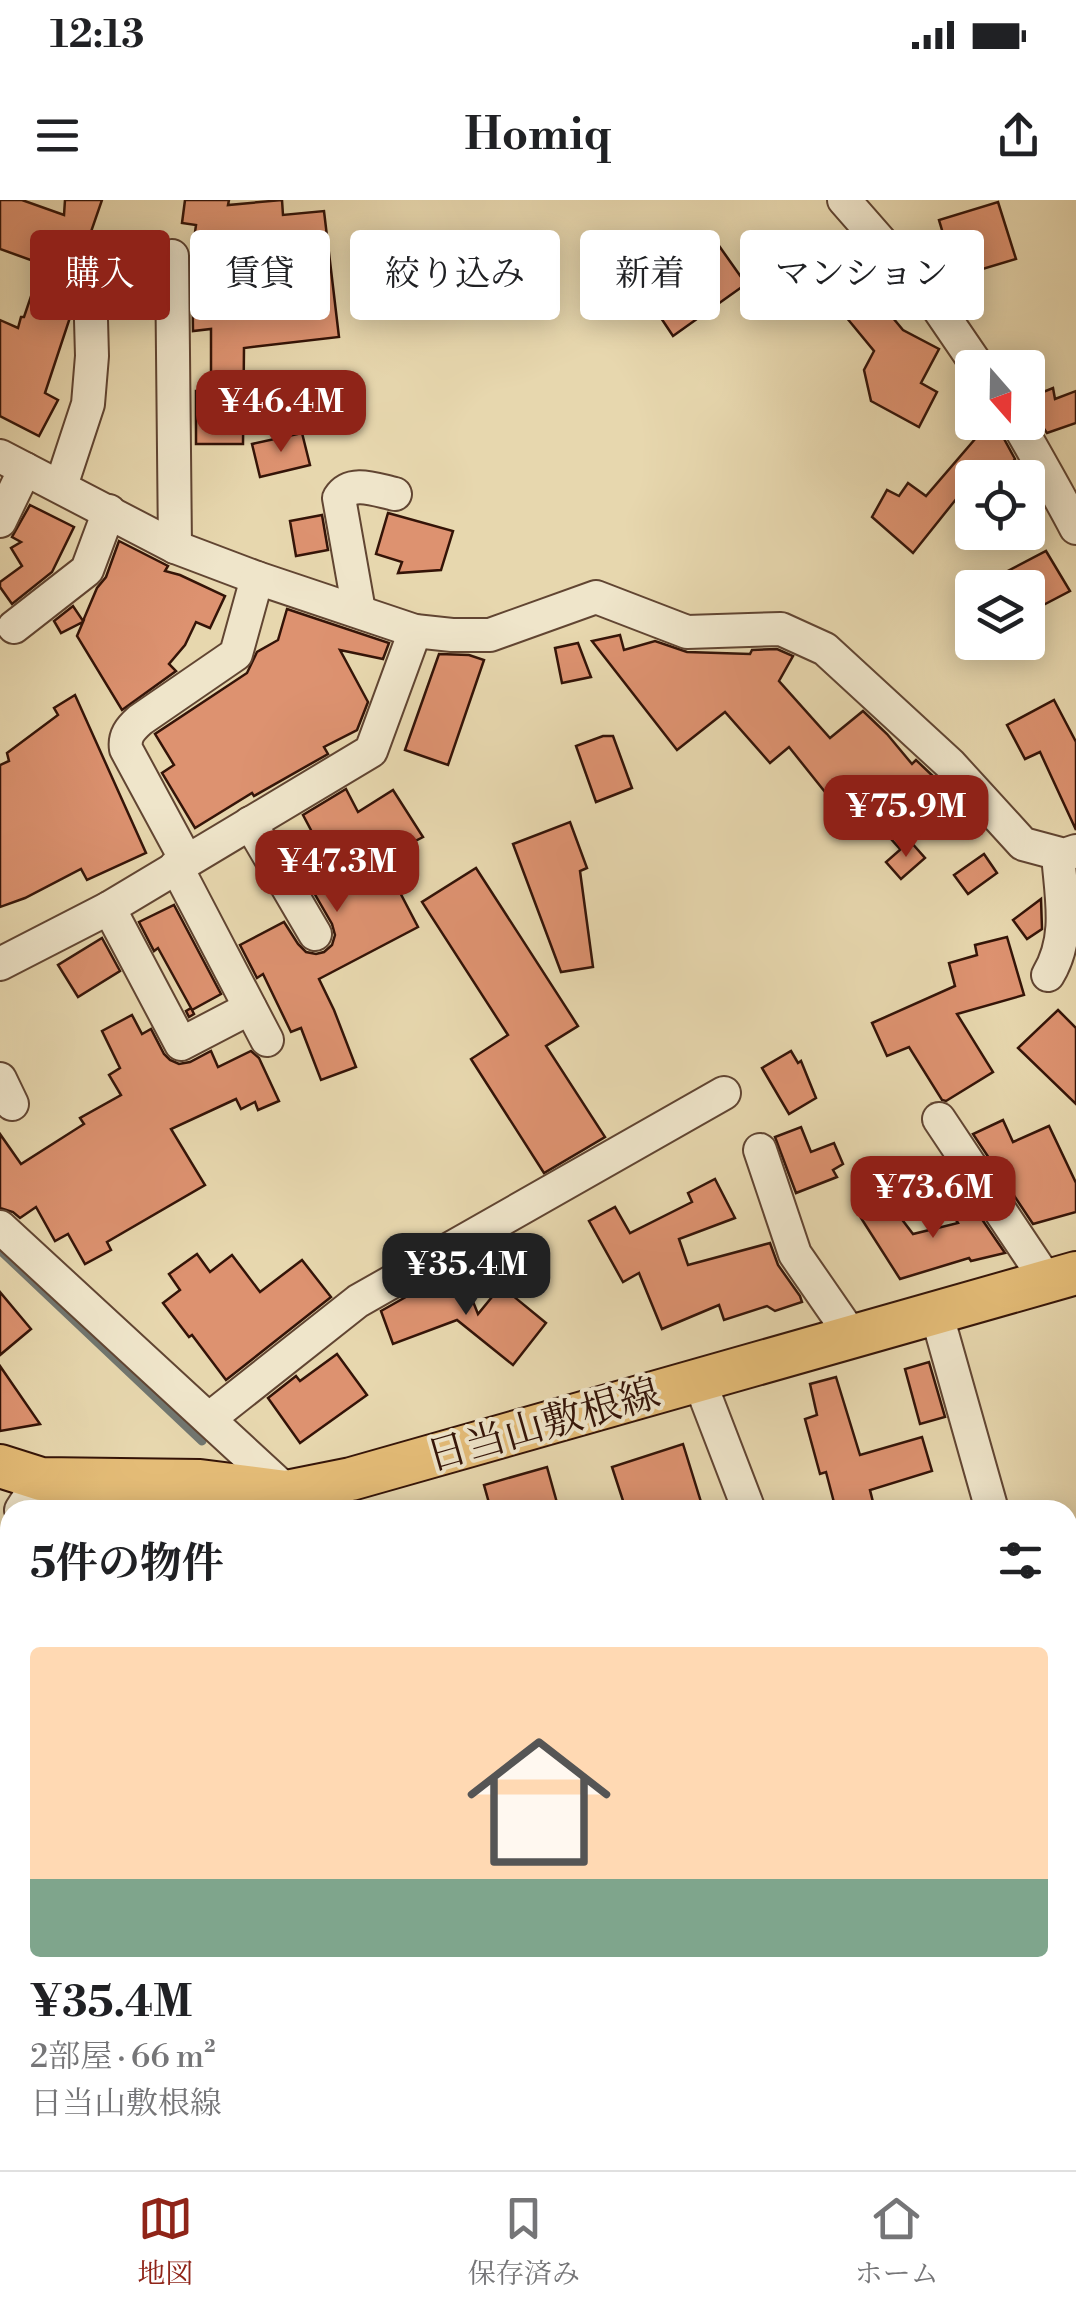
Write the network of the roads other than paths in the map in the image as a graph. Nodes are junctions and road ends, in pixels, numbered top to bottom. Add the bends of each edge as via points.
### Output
1 (844, 200) edge
2 (172, 256) dead end
3 (92, 320) dead end
4 (967, 350) edge
5 (1026, 440) edge
6 (13, 462) edge
7 (61, 486) junction
8 (395, 494) dead end
9 (109, 511) junction
10 (0, 521) edge
11 (1076, 528) edge
12 (176, 547) junction
13 (257, 578) junction
14 (359, 611) junction
15 (14, 627) dead end
16 (416, 631) junction
17 (250, 823) junction
18 (1067, 852) edge
19 (181, 863) junction
20 (109, 908) junction
21 (315, 934) dead end
22 (0, 964) edge
23 (1048, 975) dead end
24 (250, 1008) junction
25 (267, 1040) dead end
26 (724, 1092) dead end
27 (939, 1119) dead end
28 (760, 1150) dead end
29 (0, 1227) edge
30 (1061, 1277) edge
31 (936, 1312) junction
32 (851, 1336) junction
33 (699, 1380) junction
34 (210, 1418) junction
35 (0, 1466) edge
36 (31, 1494) edge
37 (292, 1500) edge
38 (296, 1500) edge
39 (299, 1500) edge
40 (745, 1500) edge
41 (989, 1500) edge

1 - 4 street
2 - 12 street
3 - 7 street via 88,404
5 - 11 street
6 - 7 street
6 - 10 street
7 - 9 street
8 - 14 street via 353,486 339,498
9 - 12 street
9 - 15 street via 87,570
12 - 13 street
13 - 14 street
13 - 19 street via 236,654 140,720 124,742
14 - 16 street
16 - 17 street via 371,751
16 - 18 street via 490,635 596,597 686,632 781,628 825,650 950,764 1022,844
17 - 19 street
17 - 21 street
18 - 23 street via 1064,936
19 - 20 street
19 - 24 street
20 - 22 street
20 - 24 street via 181,1044
24 - 25 street
26 - 34 street via 358,1301
27 - 30 street
28 - 32 street via 795,1254
29 - 34 street
30 - 31 main road, 日当山敷根線
31 - 32 main road, 日当山敷根線
31 - 41 street
32 - 33 main road, 日当山敷根線
33 - 39 main road, 日当山敷根線 via 351,1479
33 - 40 street
34 - 38 street
35 - 36 main road, 日当山敷根線
36 - 37 main road, 日当山敷根線 via 200,1481

